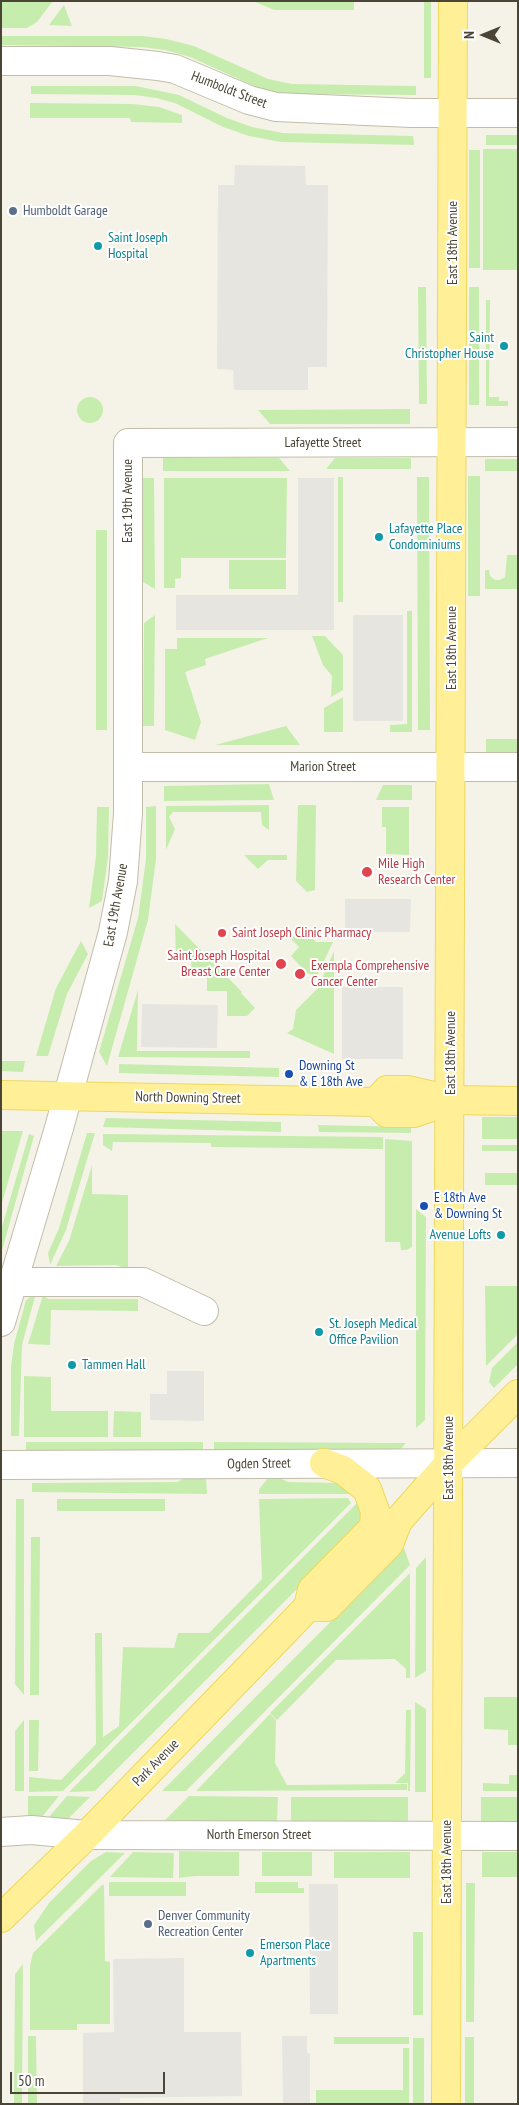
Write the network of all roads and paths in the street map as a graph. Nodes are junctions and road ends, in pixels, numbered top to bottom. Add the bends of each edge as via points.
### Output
1 (453, 1) edge
2 (1, 62) edge
3 (453, 113) junction
4 (518, 113) edge
5 (452, 442) junction
6 (518, 442) edge
7 (128, 443) joint
8 (128, 767) junction
9 (451, 767) junction
10 (518, 767) edge
11 (1, 1095) edge
12 (68, 1095) junction
13 (451, 1100) junction
14 (518, 1101) edge
15 (13, 1282) junction
16 (204, 1311) dead end
17 (1, 1322) edge
18 (518, 1394) edge
19 (324, 1463) junction
20 (449, 1463) junction
21 (518, 1463) edge
22 (1, 1465) edge
23 (386, 1524) junction
24 (1, 1832) edge
25 (87, 1835) junction
26 (448, 1836) junction
27 (518, 1836) edge
28 (1, 1918) edge
29 (446, 2104) edge

1 - 3 main road, East 18th Avenue
2 - 3 street, Humboldt Street via 110,62 158,66 175,69 249,100 276,107
3 - 4 street, Humboldt Street
3 - 5 main road, East 18th Avenue
5 - 6 street, Lafayette Street
5 - 7 street, Lafayette Street
5 - 9 main road, East 18th Avenue
7 - 8 street, East 19th Avenue
8 - 9 street, Marion Street
8 - 12 street, East 19th Avenue via 123,881 113,932
9 - 10 street, Marion Street
9 - 13 main road, East 18th Avenue
11 - 12 main road, North Downing Street
12 - 13 main road, North Downing Street via 376,1102 387,1090 406,1090
12 - 15 street, East 19th Avenue
13 - 14 main road, North Downing Street
13 - 20 main road, East 18th Avenue
15 - 16 street via 143,1282
15 - 17 street, East 19th Avenue
18 - 20 main road, Park Avenue
19 - 20 street, Ogden Street
19 - 22 street, Ogden Street
19 - 23 main road via 343,1470 367,1489
20 - 21 street, Ogden Street
20 - 23 main road, Park Avenue
20 - 26 main road, East 18th Avenue
23 - 25 main road, Park Avenue via 312,1590 308,1607
24 - 25 street, North Emerson Street via 31,1830
25 - 26 street, North Emerson Street
25 - 28 main road, Park Avenue
26 - 27 street, North Emerson Street
26 - 29 main road, East 18th Avenue

